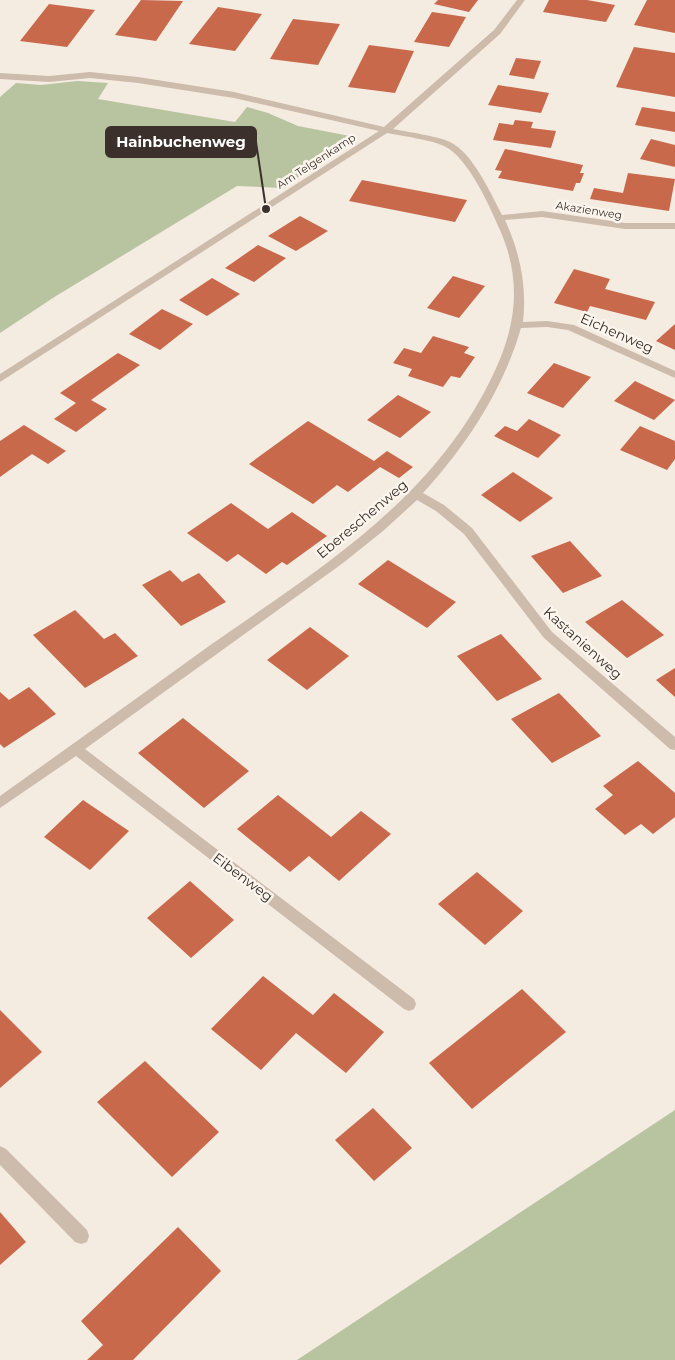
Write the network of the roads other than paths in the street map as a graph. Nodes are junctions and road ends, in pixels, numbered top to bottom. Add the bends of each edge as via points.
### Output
1 (521, 0) edge
2 (0, 76) edge
3 (386, 130) junction
4 (500, 218) junction
5 (675, 226) edge
6 (517, 325) junction
7 (675, 375) edge
8 (0, 379) edge
9 (416, 494) junction
10 (675, 745) edge
11 (76, 749) junction
12 (0, 803) edge
13 (409, 1004) dead end
14 (0, 1154) edge
15 (81, 1236) dead end

1 - 3 street, Am Telgenkamp via 497,32
2 - 3 street, Ebereschenweg via 48,79 90,75 138,80 234,95
3 - 4 street, Ebereschenweg via 432,139 458,151
3 - 8 street, Am Telgenkamp
4 - 5 street, Akazienweg via 540,214 618,227 650,229
4 - 6 street, Ebereschenweg via 518,274
6 - 7 street, Eichenweg via 570,327
6 - 9 street, Ebereschenweg via 496,379 473,419
9 - 10 street, Kastanienweg via 440,508 468,531 548,635
9 - 11 street, Ebereschenweg via 339,560
11 - 12 street, Ebereschenweg
11 - 13 street, Eibenweg
14 - 15 street

